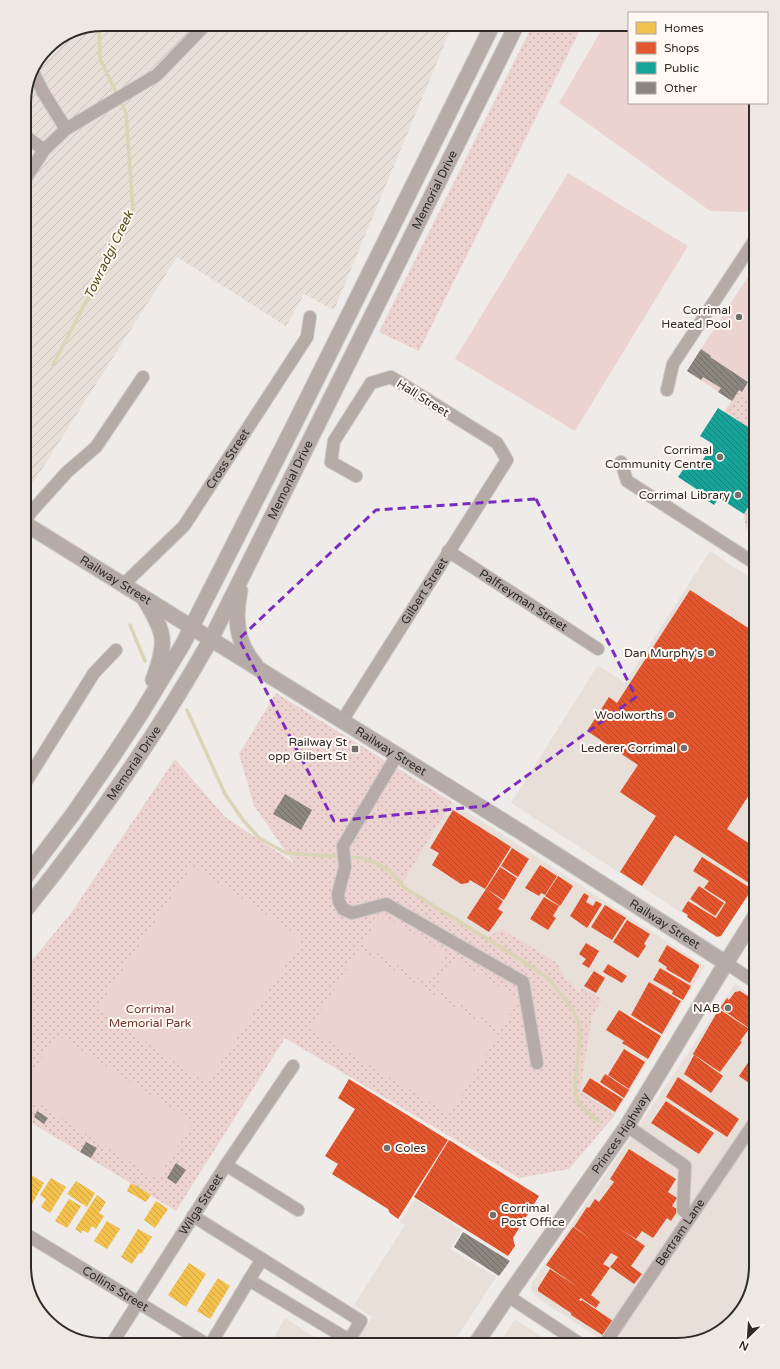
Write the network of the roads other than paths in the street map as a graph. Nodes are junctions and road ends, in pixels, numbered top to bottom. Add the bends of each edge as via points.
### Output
1 (199, 31) edge
2 (490, 31) edge
3 (514, 31) edge
4 (35, 77) edge
5 (66, 129) junction
6 (31, 140) edge
7 (44, 150) junction
8 (31, 170) edge
9 (749, 248) edge
10 (310, 317) dead end
11 (143, 377) dead end
12 (667, 390) dead end
13 (506, 460) joint
14 (621, 462) dead end
15 (356, 476) dead end
16 (31, 512) edge
17 (31, 527) edge
18 (448, 551) junction
19 (749, 559) edge
20 (243, 575) junction
21 (123, 585) junction
22 (144, 597) junction
23 (192, 627) junction
24 (211, 639) junction
25 (598, 649) dead end
26 (116, 650) dead end
27 (262, 672) junction
28 (140, 715) junction
29 (342, 721) junction
30 (397, 756) junction
31 (31, 774) edge
32 (31, 870) edge
33 (31, 903) edge
34 (749, 926) edge
35 (726, 963) junction
36 (749, 978) edge
37 (537, 1063) dead end
38 (293, 1066) dead end
39 (627, 1126) junction
40 (749, 1130) edge
41 (226, 1165) junction
42 (298, 1210) dead end
43 (193, 1216) junction
44 (691, 1216) junction
45 (31, 1237) edge
46 (262, 1259) junction
47 (249, 1280) junction
48 (508, 1296) junction
49 (137, 1302) junction
50 (115, 1338) edge
51 (196, 1338) edge
52 (212, 1338) edge
53 (346, 1338) edge
54 (350, 1338) edge
55 (480, 1338) edge
56 (571, 1338) edge
57 (609, 1338) edge

1 - 5 street via 158,75
2 - 23 main road, Memorial Drive
3 - 20 main road, Memorial Drive
4 - 5 street
5 - 7 street
6 - 7 street
7 - 8 street
9 - 12 street via 672,364
10 - 21 street, Cross Street via 308,337 184,526
11 - 16 street via 96,448 67,472
13 - 15 street, Hall Street via 497,443 391,377 371,383 334,441 331,462
13 - 18 street, Gilbert Street
14 - 19 street via 627,481
17 - 21 main road, Railway Street
18 - 25 street, Palfreyman Street
18 - 29 street, Gilbert Street
20 - 24 main road, Memorial Drive
20 - 27 main road via 237,604 238,634 246,652
21 - 22 main road, Railway Street
22 - 23 main road, Railway Street
22 - 28 main road via 160,626 163,639 158,667
23 - 24 main road, Railway Street
23 - 28 main road, Memorial Drive
24 - 27 main road, Railway Street
24 - 33 main road, Memorial Drive via 129,771 70,854
26 - 31 street via 94,673
27 - 29 main road, Railway Street
28 - 32 main road, Memorial Drive via 73,814
29 - 30 main road, Railway Street
30 - 35 main road, Railway Street
30 - 37 street via 343,846 345,867 338,894 339,902 343,909 352,913 386,904 523,982
34 - 35 main road, Princes Highway
35 - 36 street, Railway Street
35 - 39 main road, Princes Highway
38 - 41 street, Wilga Street
39 - 44 street via 685,1166 683,1210
39 - 48 main road, Princes Highway
40 - 44 street, Bertram Lane
41 - 42 street
41 - 43 street, Wilga Street
43 - 46 street
43 - 49 street, Wilga Street
44 - 57 street, Bertram Lane
45 - 49 street, Collins Street
46 - 47 street
46 - 54 street via 362,1321
47 - 52 street
47 - 53 street
48 - 55 main road, Princes Highway
48 - 56 street
49 - 50 street, Wilga Street
49 - 51 street, Collins Street

